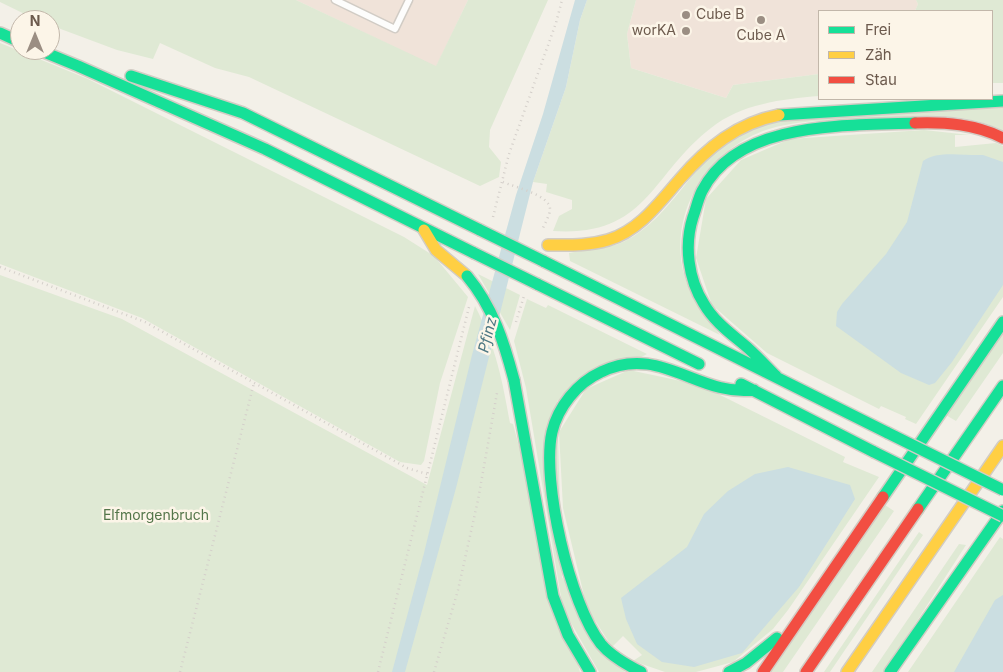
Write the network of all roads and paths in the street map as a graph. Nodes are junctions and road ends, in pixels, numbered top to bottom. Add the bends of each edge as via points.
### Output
1 (335, 0) edge
2 (409, 0) edge
3 (562, 0) edge
4 (60, 59) edge
5 (78, 66) junction
6 (1003, 100) edge
7 (1003, 138) edge
8 (502, 182) junction
9 (494, 214) dead end
10 (420, 225) junction
11 (542, 230) dead end
12 (504, 242) junction
13 (0, 267) edge
14 (532, 286) junction
15 (471, 301) dead end
16 (1003, 313) edge
17 (1003, 322) edge
18 (516, 325) dead end
19 (975, 361) junction
20 (709, 369) dead end
21 (776, 376) junction
22 (727, 378) dead end
23 (254, 383) junction
24 (1003, 386) edge
25 (754, 390) junction
26 (497, 392) dead end
27 (1003, 446) edge
28 (427, 474) junction
29 (1003, 490) edge
30 (1003, 511) edge
31 (1003, 516) edge
32 (943, 599) junction
33 (794, 625) junction
34 (180, 672) edge
35 (378, 672) edge
36 (434, 672) edge
37 (590, 672) edge
38 (641, 672) edge
39 (729, 672) edge
40 (763, 672) edge
41 (806, 672) edge
42 (848, 672) edge
43 (890, 672) edge
44 (900, 672) edge

1 - 2 lane via 395,29
3 - 8 path
4 - 5 main road
5 - 10 main road via 225,130
5 - 12 main road, bridge via 135,77 243,113
6 - 12 main road via 794,112 762,119 719,141 696,162 658,207 624,234 596,244 563,246
7 - 21 main road via 978,127 950,123 808,129 750,145 719,167 704,187 693,211 689,230 692,276 698,296 722,328
8 - 9 path
8 - 11 path via 540,196 549,203 550,210
10 - 14 main road, bridge
10 - 37 main road, bridge via 436,250 467,276 488,304 496,322 514,380 553,596 561,623
12 - 21 main road, bridge
13 - 23 path via 145,322
14 - 18 path
14 - 20 main road
15 - 28 path
16 - 19 main road
17 - 19 main road
19 - 33 main road
21 - 29 main road, bridge
22 - 25 main road
23 - 28 path via 407,468
23 - 34 path
24 - 41 main road
25 - 31 main road, bridge
25 - 38 main road via 730,391 661,364 628,362 602,370 586,380 571,395 559,415 552,434 551,473 573,589 585,620 601,644
26 - 36 path via 462,572
27 - 42 main road
28 - 35 path
30 - 32 main road
32 - 43 main road
32 - 44 main road
33 - 39 main road via 746,663
33 - 40 main road

